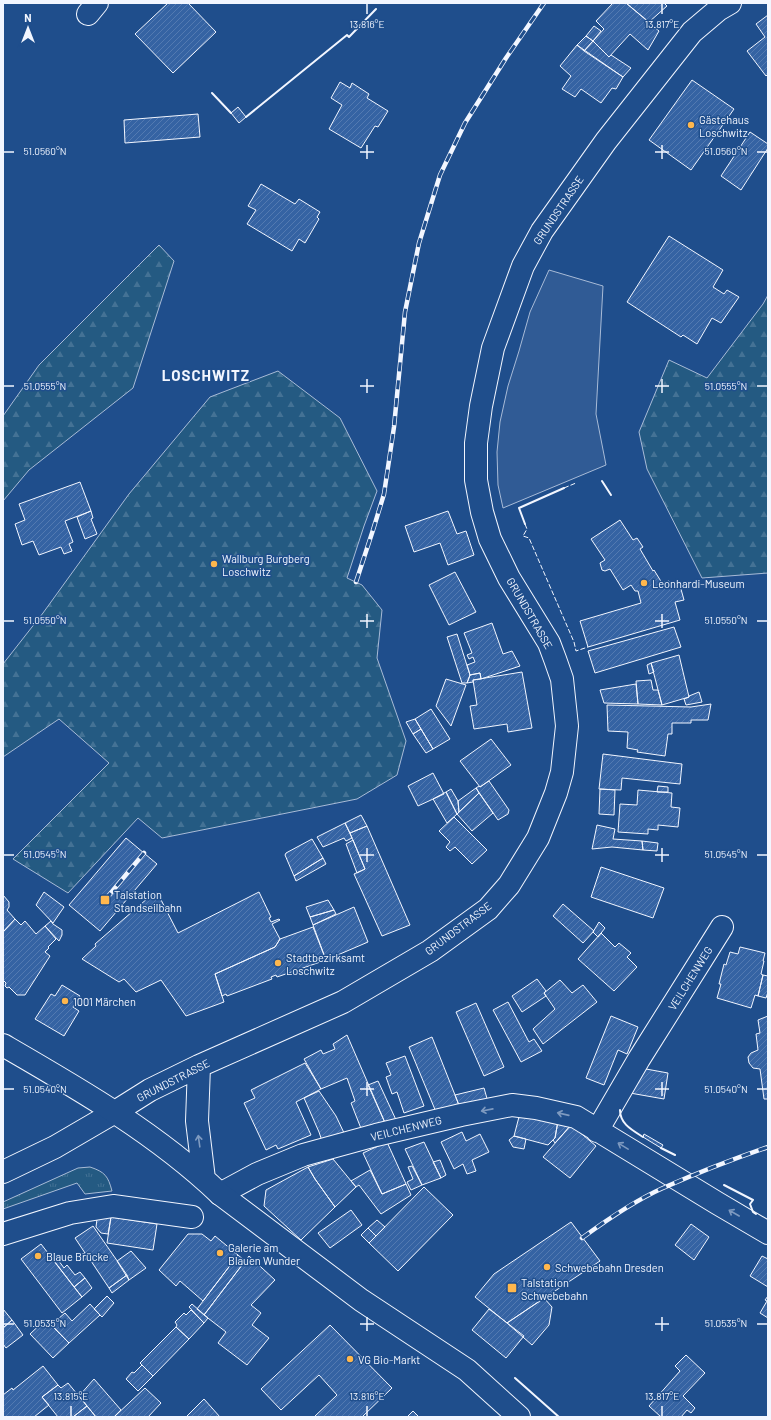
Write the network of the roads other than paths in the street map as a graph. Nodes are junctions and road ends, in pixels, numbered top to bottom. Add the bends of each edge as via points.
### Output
1 (730, 3) edge
2 (722, 927) dead end
3 (3, 1045) edge
4 (199, 1066) junction
5 (115, 1112) junction
6 (597, 1131) junction
7 (3, 1172) edge
8 (212, 1187) junction
9 (192, 1217) dead end
10 (768, 1232) edge
11 (3, 1234) edge
12 (519, 1417) edge

1 - 4 main road, GRUNDSTRASSE via 692,32 606,140 542,231 523,266 493,348 476,443 476,480 482,512 490,539 509,578 551,648 562,679 567,726 562,772 538,838 509,886 488,909 430,951 343,1002
2 - 6 main road, VEILCHENWEG via 638,1059
3 - 5 main road
4 - 5 main road, GRUNDSTRASSE via 150,1090
8 -> 4 main road via 196,1121
5 - 7 main road, GRUNDSTRASSE via 55,1147
5 - 8 main road via 155,1139
6 -> 8 main road, VEILCHENWEG via 576,1117 512,1105 376,1135 304,1155 257,1174
10 -> 6 main road, VEILCHENWEG
8 - 12 main road via 361,1300 467,1370
9 - 11 main road via 113,1206 70,1213

